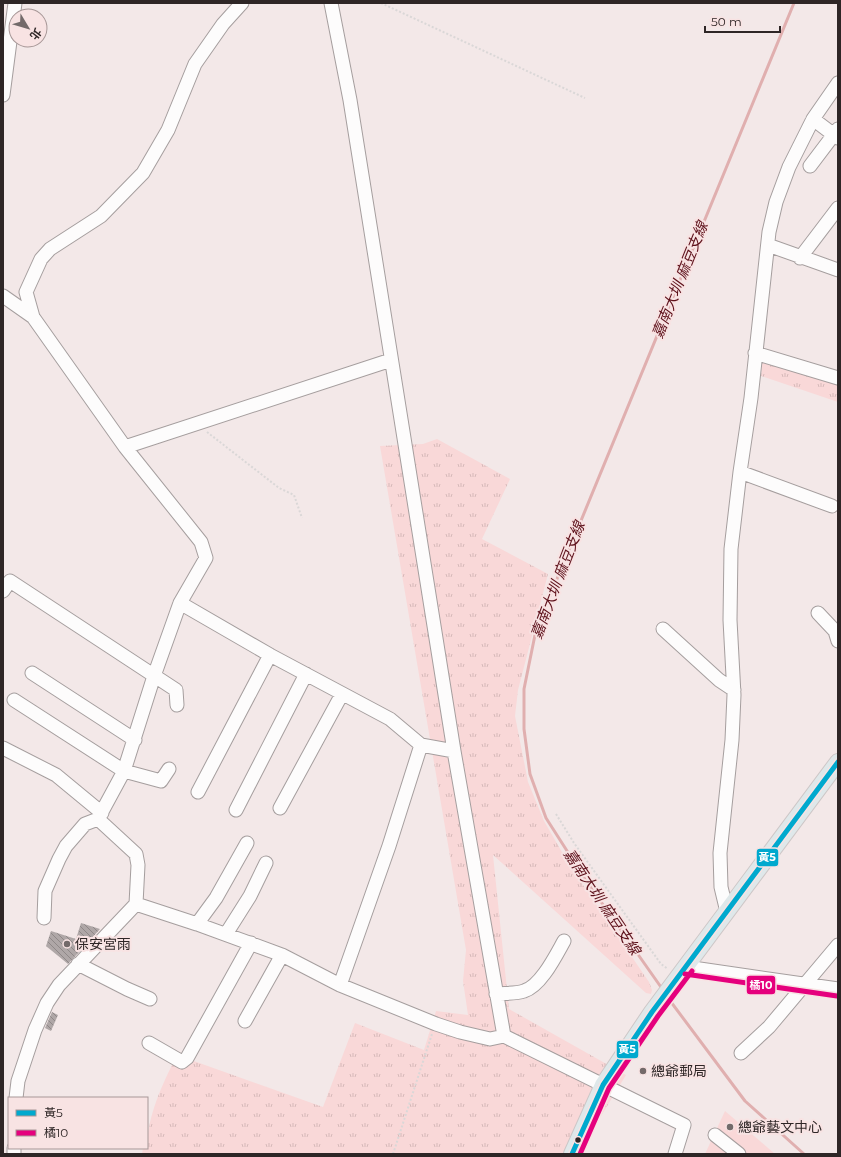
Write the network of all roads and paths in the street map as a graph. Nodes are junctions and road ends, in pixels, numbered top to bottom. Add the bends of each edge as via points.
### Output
1 (15, 3) edge
2 (242, 3) edge
3 (331, 3) edge
4 (381, 3) edge
5 (838, 83) edge
6 (3, 95) edge
7 (585, 98) dead end
8 (812, 119) junction
9 (837, 134) edge
10 (810, 166) dead end
11 (838, 208) edge
12 (768, 245) junction
13 (800, 258) junction
14 (838, 270) edge
15 (3, 296) edge
16 (33, 317) junction
17 (755, 353) junction
18 (391, 360) junction
19 (838, 378) edge
20 (197, 423) junction
21 (124, 447) junction
22 (740, 472) junction
23 (832, 506) dead end
24 (302, 518) dead end
25 (3, 591) edge
26 (180, 603) junction
27 (818, 613) dead end
28 (663, 629) dead end
29 (838, 640) edge
30 (270, 655) junction
31 (32, 673) dead end
32 (306, 674) junction
33 (154, 676) junction
34 (734, 690) junction
35 (342, 694) junction
36 (14, 700) dead end
37 (177, 705) dead end
38 (135, 740) junction
39 (421, 745) junction
40 (3, 748) edge
41 (454, 751) junction
42 (838, 762) edge
43 (169, 769) dead end
44 (124, 771) junction
45 (198, 792) dead end
46 (280, 808) dead end
47 (236, 810) dead end
48 (556, 814) dead end
49 (100, 816) junction
50 (247, 843) dead end
51 (266, 863) dead end
52 (136, 904) junction
53 (727, 912) junction
54 (44, 918) dead end
55 (196, 924) junction
56 (226, 934) junction
57 (564, 941) dead end
58 (251, 943) junction
59 (838, 945) edge
60 (282, 955) junction
61 (78, 964) junction
62 (681, 974) junction
63 (806, 984) junction
64 (340, 985) junction
65 (838, 989) edge
66 (496, 994) junction
67 (150, 999) dead end
68 (245, 1021) dead end
69 (436, 1024) junction
70 (504, 1036) junction
71 (149, 1043) dead end
72 (741, 1053) dead end
73 (604, 1085) junction
74 (16, 1097) edge
75 (715, 1135) dead end
76 (393, 1154) edge
77 (572, 1154) edge
78 (675, 1154) edge
79 (739, 1154) edge

1 - 6 street
2 - 16 street via 223,24 195,64 168,130 143,173 101,216 50,249 41,259 26,292
3 - 18 street via 350,100
4 - 7 path
5 - 8 street
8 - 9 street
8 - 12 street via 788,167 776,202
9 - 10 street
11 - 13 street
12 - 13 street
12 - 17 street
13 - 14 street
15 - 16 street
16 - 21 street
17 - 19 street
17 - 22 street
18 - 20 street
18 - 41 street
20 - 21 street
20 - 24 path via 279,488 294,496
21 - 26 street via 201,542 206,558
22 - 23 street
22 - 34 street via 730,549 730,620
25 - 33 street via 10,581
26 - 30 street
26 - 33 street
27 - 29 street via 835,631
28 - 34 street via 719,680
30 - 32 street
30 - 45 street
31 - 38 street
32 - 35 street
32 - 47 street
33 - 37 street via 176,690
33 - 38 street
34 - 53 street via 732,740 720,853 721,887
35 - 39 street via 390,720
35 - 46 street
36 - 44 street
38 - 44 street
39 - 41 street
39 - 64 street
40 - 49 street via 56,775
41 - 66 street
42 - 53 main road
43 - 44 street via 161,781
44 - 49 street
48 - 62 path via 661,964
49 - 52 street via 136,854
49 - 54 street via 85,824 58,859 45,891
50 - 55 street via 216,898
51 - 56 street via 250,896
52 - 55 street
52 - 61 street
53 - 62 main road
55 - 56 street
56 - 58 street
57 - 66 street via 548,968 533,984 524,991
58 - 60 street
58 - 71 street via 187,1058 182,1062
59 - 63 street
60 - 64 street
60 - 68 street
61 - 67 street
61 - 74 street via 47,1003 18,1081
62 - 63 street
62 - 73 main road via 652,1012
63 - 65 street
63 - 72 street via 769,1027
64 - 69 street
66 - 70 street
69 - 70 street via 490,1039
69 - 76 path
70 - 73 street
73 - 77 main road
73 - 78 street via 684,1125
75 - 79 street

